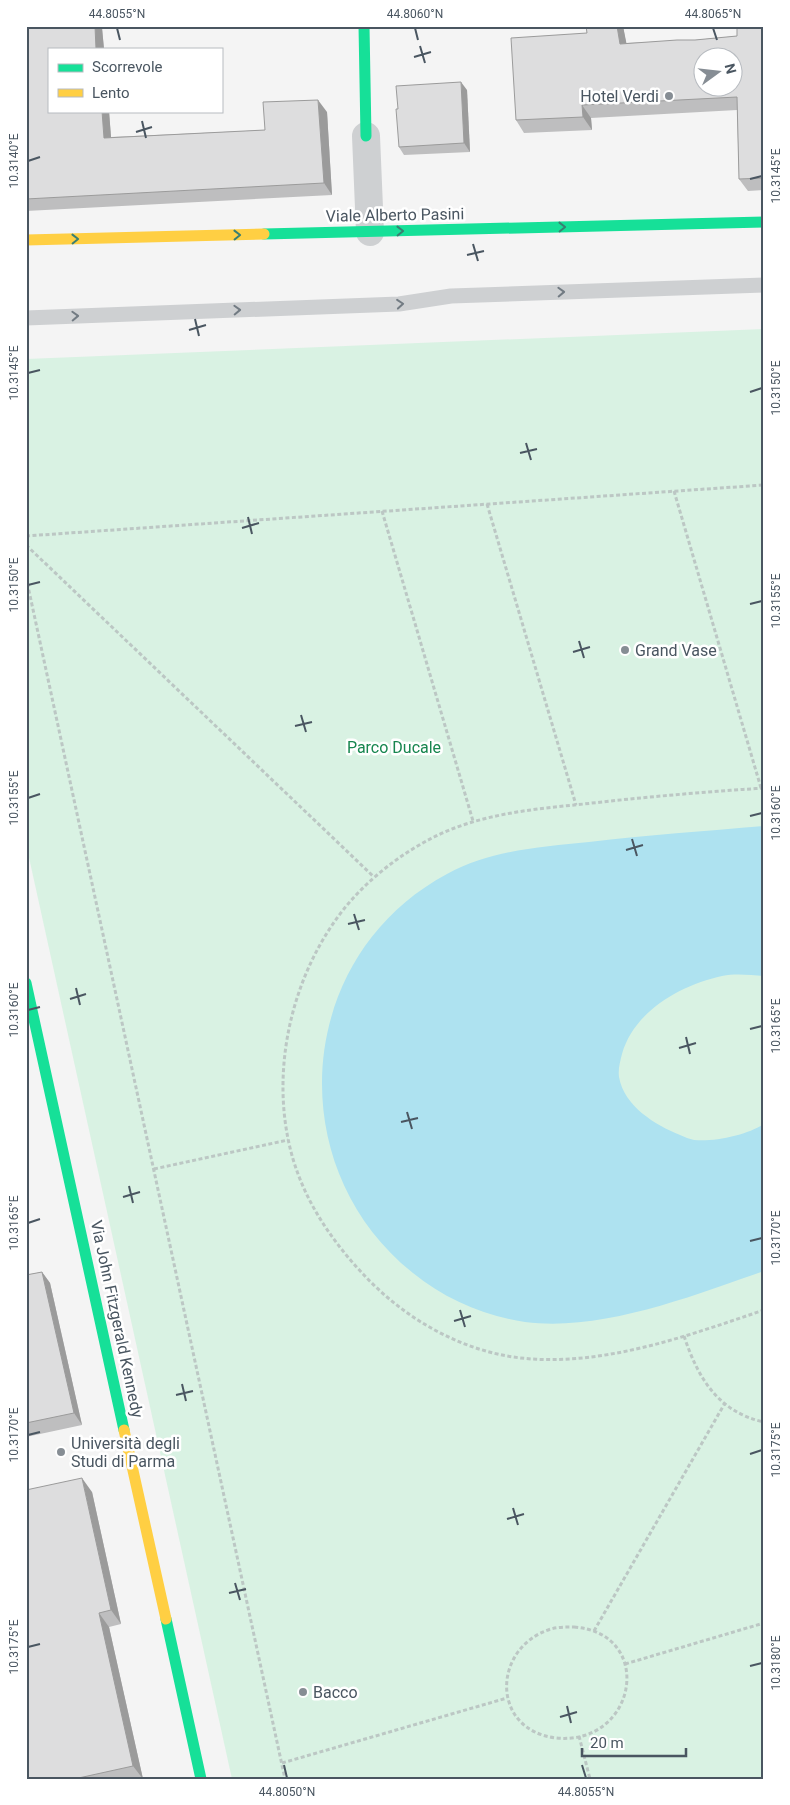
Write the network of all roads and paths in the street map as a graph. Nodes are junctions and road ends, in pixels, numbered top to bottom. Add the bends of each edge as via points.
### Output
1 (364, 26) edge
2 (366, 136) joint
3 (764, 222) edge
4 (370, 232) junction
5 (26, 240) edge
6 (764, 285) edge
7 (26, 318) edge
8 (764, 485) edge
9 (674, 491) junction
10 (487, 504) junction
11 (382, 512) junction
12 (26, 536) edge
13 (26, 545) edge
14 (26, 577) edge
15 (762, 788) edge
16 (576, 805) junction
17 (473, 822) junction
18 (374, 877) junction
19 (26, 983) edge
20 (288, 1140) junction
21 (154, 1169) junction
22 (764, 1310) edge
23 (684, 1336) junction
24 (725, 1403) junction
25 (764, 1422) edge
26 (764, 1624) edge
27 (594, 1631) junction
28 (625, 1664) junction
29 (506, 1698) junction
30 (579, 1736) junction
31 (282, 1763) junction
32 (202, 1779) edge
33 (285, 1779) edge
34 (590, 1779) edge

1 - 2 street
2 - 4 street
4 -> 3 street, Viale Alberto Pasini
5 -> 4 street, Viale Alberto Pasini
7 -> 6 lane via 399,304 451,296
8 - 9 path
9 - 10 path
9 - 15 path
10 - 11 path
10 - 16 path
11 - 12 path
11 - 17 path
13 - 18 path
14 - 21 path
15 - 16 path
16 - 17 path via 533,809
17 - 18 path via 432,838
18 - 20 path via 335,921 300,990 287,1038 284,1064 283,1096
19 - 32 street, Via John Fitzgerald Kennedy
20 - 21 path
20 - 23 path via 308,1198 348,1258 382,1293 439,1332 509,1356 558,1360 624,1351
21 - 31 path
22 - 23 path
23 - 24 path via 700,1377
24 - 25 path via 746,1418
24 - 27 path
26 - 28 path
27 - 28 path via 614,1644
27 - 29 path via 563,1627 532,1638 510,1664
28 - 30 path via 625,1698 620,1709 602,1727
29 - 30 path via 525,1726 555,1738
29 - 31 path
30 - 34 path
31 - 33 path

